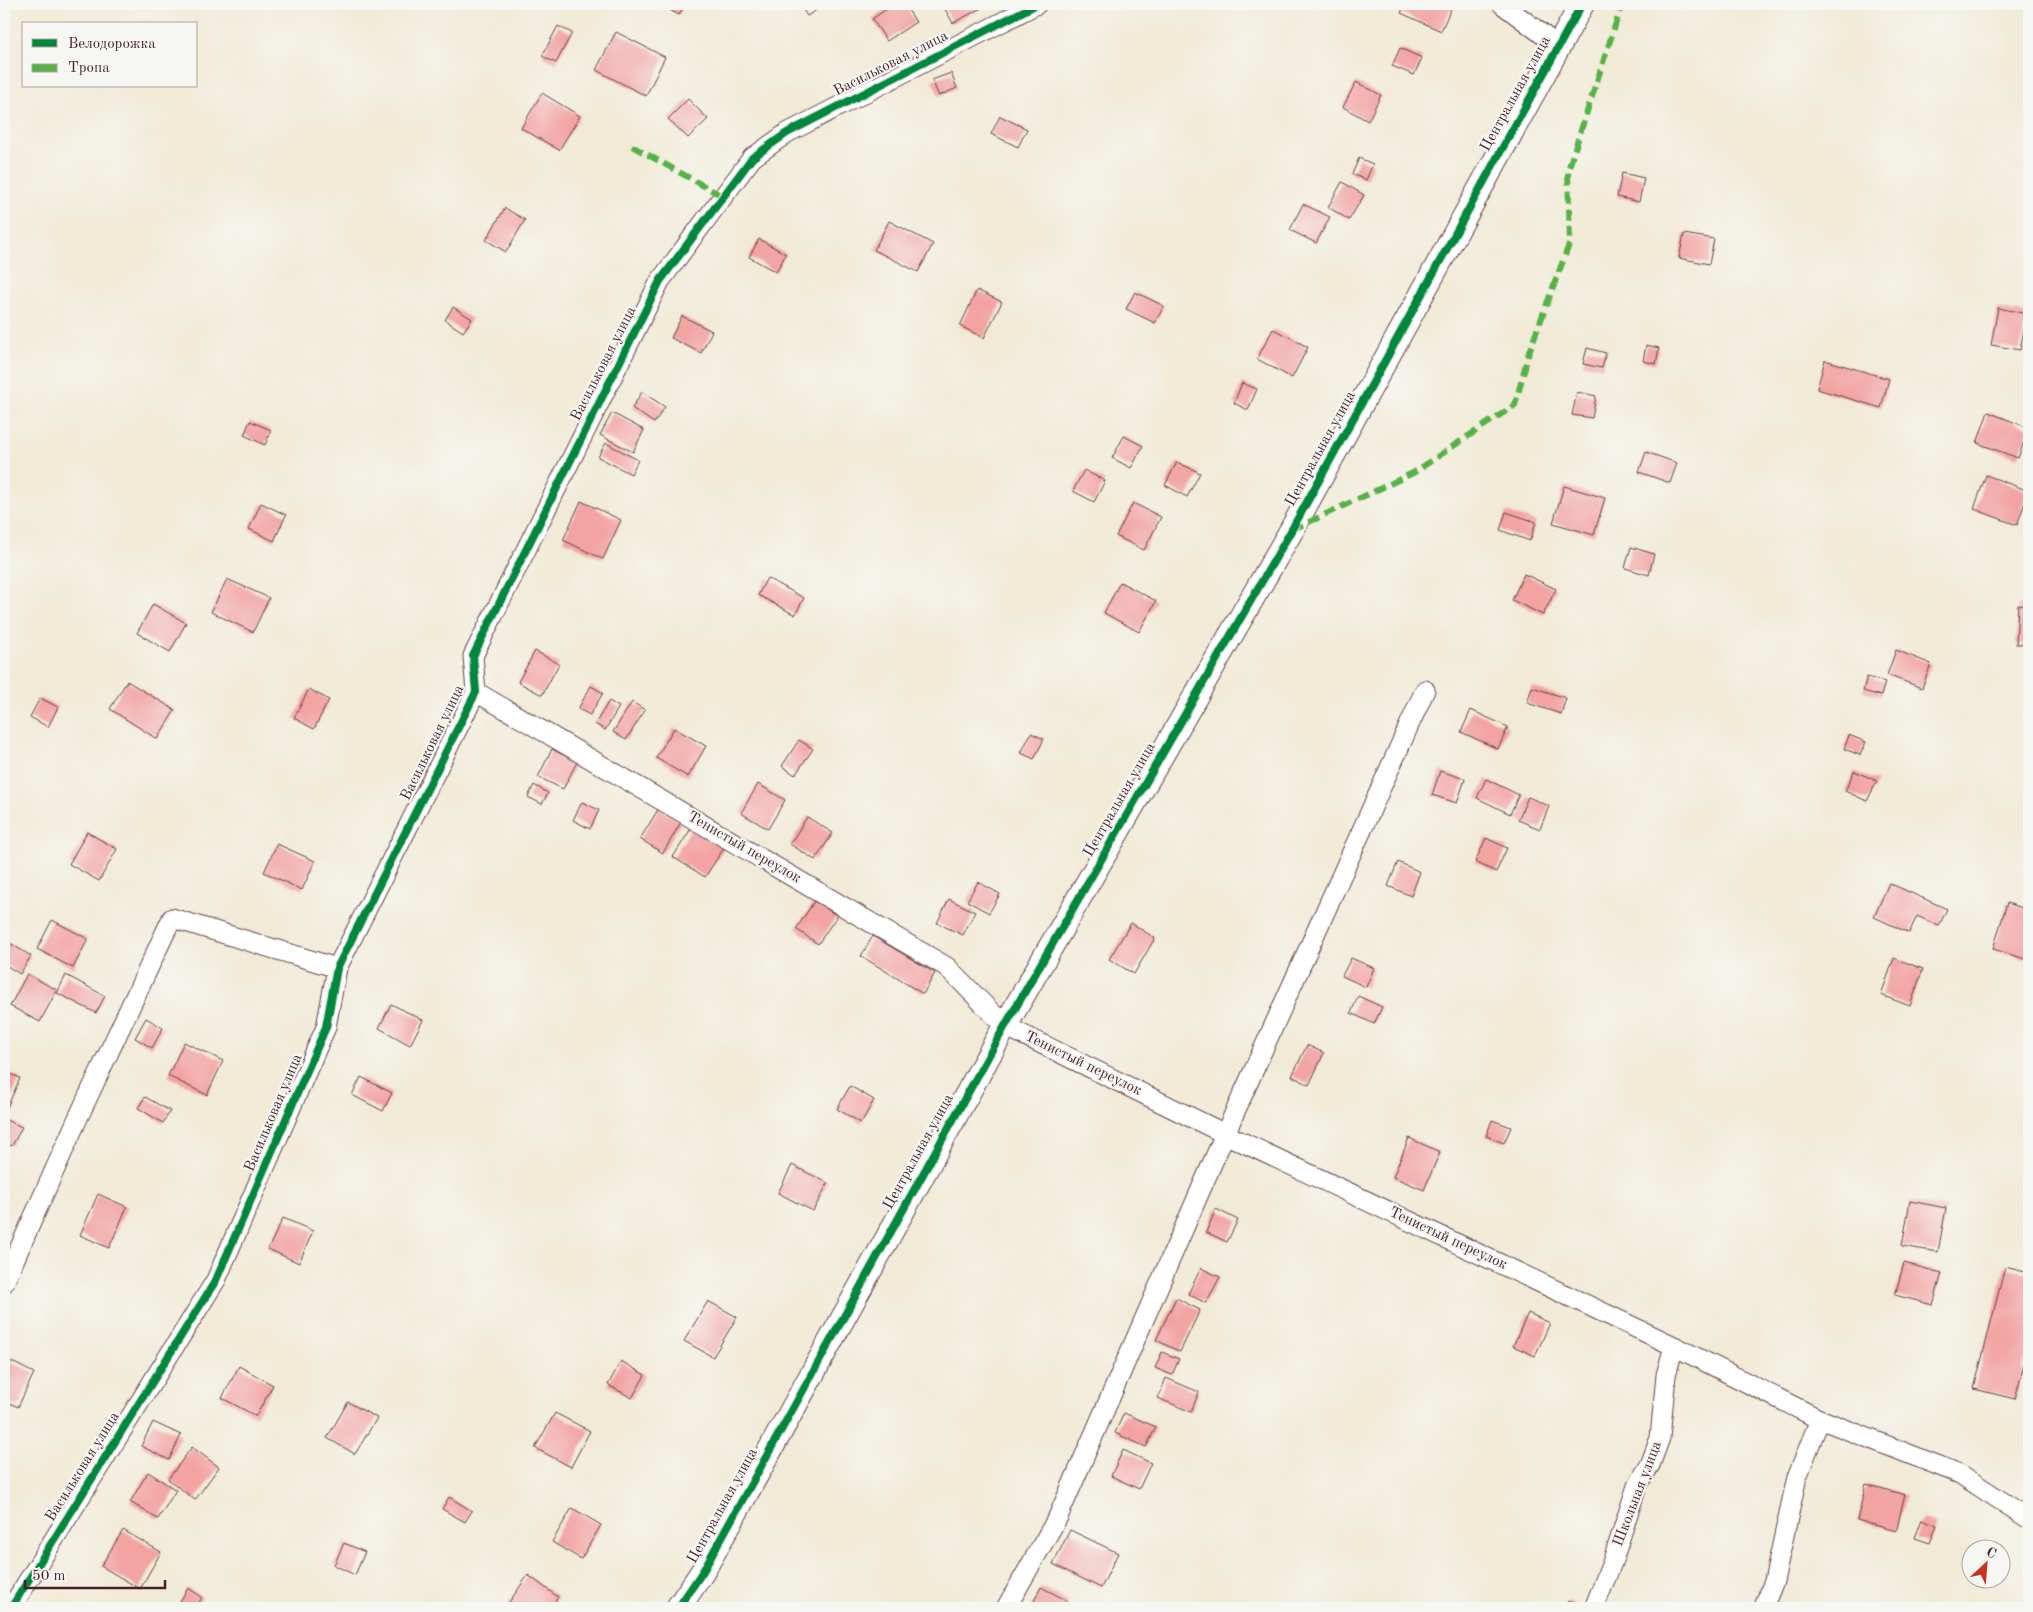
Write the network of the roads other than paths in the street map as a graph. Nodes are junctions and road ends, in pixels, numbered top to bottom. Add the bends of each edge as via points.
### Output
1 (1037, 4) edge
2 (1502, 4) edge
3 (1582, 4) edge
4 (1558, 46) junction
5 (1425, 690) dead end
6 (476, 692) junction
7 (337, 968) junction
8 (1005, 1026) junction
9 (1225, 1134) junction
10 (4, 1283) edge
11 (1674, 1346) junction
12 (1820, 1419) junction
13 (2029, 1519) edge
14 (11, 1608) edge
15 (678, 1608) edge
16 (1006, 1608) edge
17 (1594, 1608) edge
18 (1763, 1608) edge

1 - 6 street, Васильковая улица via 787,133 752,158 660,281 473,656
2 - 4 street
3 - 4 street, Центральная улица
4 - 8 street, Центральная улица via 1292,531
5 - 9 street
6 - 7 street, Васильковая улица
6 - 8 street, Тенистый переулок via 947,967
7 - 10 street via 172,918 76,1120
7 - 14 street, Васильковая улица via 326,1027 216,1280
8 - 9 street, Тенистый переулок
8 - 15 street, Центральная улица via 702,1571
9 - 11 street, Тенистый переулок
9 - 16 street via 1058,1517
11 - 12 street, Тенистый переулок
11 - 17 street, Школьная улица via 1666,1375 1660,1438 1650,1465 1637,1486
12 - 13 street, Тенистый переулок via 1960,1474
12 - 18 street via 1797,1478 1774,1581

